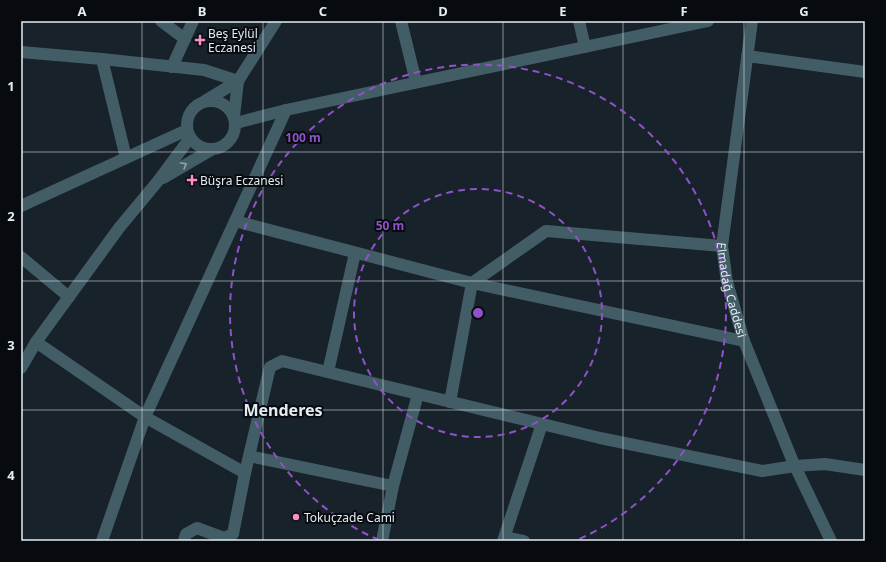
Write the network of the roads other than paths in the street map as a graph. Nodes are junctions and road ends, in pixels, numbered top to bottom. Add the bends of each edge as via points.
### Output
1 (160, 21) edge
2 (192, 21) edge
3 (276, 21) edge
4 (401, 21) edge
5 (579, 21) edge
6 (708, 21) edge
7 (752, 21) edge
8 (185, 39) junction
9 (585, 47) junction
10 (21, 52) edge
11 (747, 56) junction
12 (102, 59) junction
13 (172, 66) junction
14 (865, 72) edge
15 (238, 81) junction
16 (416, 82) junction
17 (202, 102) junction
18 (286, 110) junction
19 (235, 120) junction
20 (188, 134) junction
21 (211, 150) junction
22 (126, 158) junction
23 (158, 181) junction
24 (21, 206) edge
25 (235, 222) junction
26 (722, 246) junction
27 (355, 253) junction
28 (21, 257) edge
29 (472, 283) junction
30 (69, 297) junction
31 (744, 341) junction
32 (36, 342) junction
33 (21, 368) edge
34 (328, 372) junction
35 (418, 394) junction
36 (450, 402) junction
37 (145, 417) junction
38 (542, 424) junction
39 (249, 456) junction
40 (795, 466) junction
41 (865, 470) edge
42 (245, 473) junction
43 (393, 486) junction
44 (504, 539) edge
45 (102, 541) edge
46 (184, 541) edge
47 (382, 541) edge
48 (524, 541) edge
49 (831, 541) edge

1 - 8 street
2 - 8 street
3 - 15 street
4 - 16 street
5 - 9 street
6 - 9 street
7 - 11 street, Elmadağ Caddesi
8 - 13 street
9 - 16 street
10 - 12 street
11 - 14 street
11 - 26 street, Elmadağ Caddesi
12 - 13 street
12 - 22 street
13 - 15 street via 204,70
15 - 17 street
15 - 19 street
16 - 18 street
17 - 19 street via 217,101 224,104 230,109
17 - 20 street via 190,113 187,121
18 - 19 street
18 - 25 street
19 - 21 street via 232,138 220,148
20 - 21 street via 195,144
20 - 22 street
20 - 23 street
23 -> 21 street
22 - 24 street
23 - 30 street via 119,228
25 - 27 street
25 - 37 street
26 - 29 street via 546,231
26 - 31 street, Elmadağ Caddesi via 727,282
27 - 29 street
27 - 34 street
28 - 30 street
29 - 31 street
29 - 36 street
30 - 32 street
31 - 40 street, Elmadağ Caddesi
32 - 33 street
32 - 37 street
34 - 35 street
34 - 39 street via 282,361 270,367
35 - 36 street
35 - 43 street
36 - 38 street
37 - 42 street
37 - 45 street
38 - 40 street via 762,471
38 - 44 street
39 - 42 street
39 - 43 street
40 - 41 street via 825,464
40 - 49 street, Elmadağ Caddesi
42 - 46 street via 233,534 224,538 197,528 186,534
43 - 47 street
44 - 48 street

